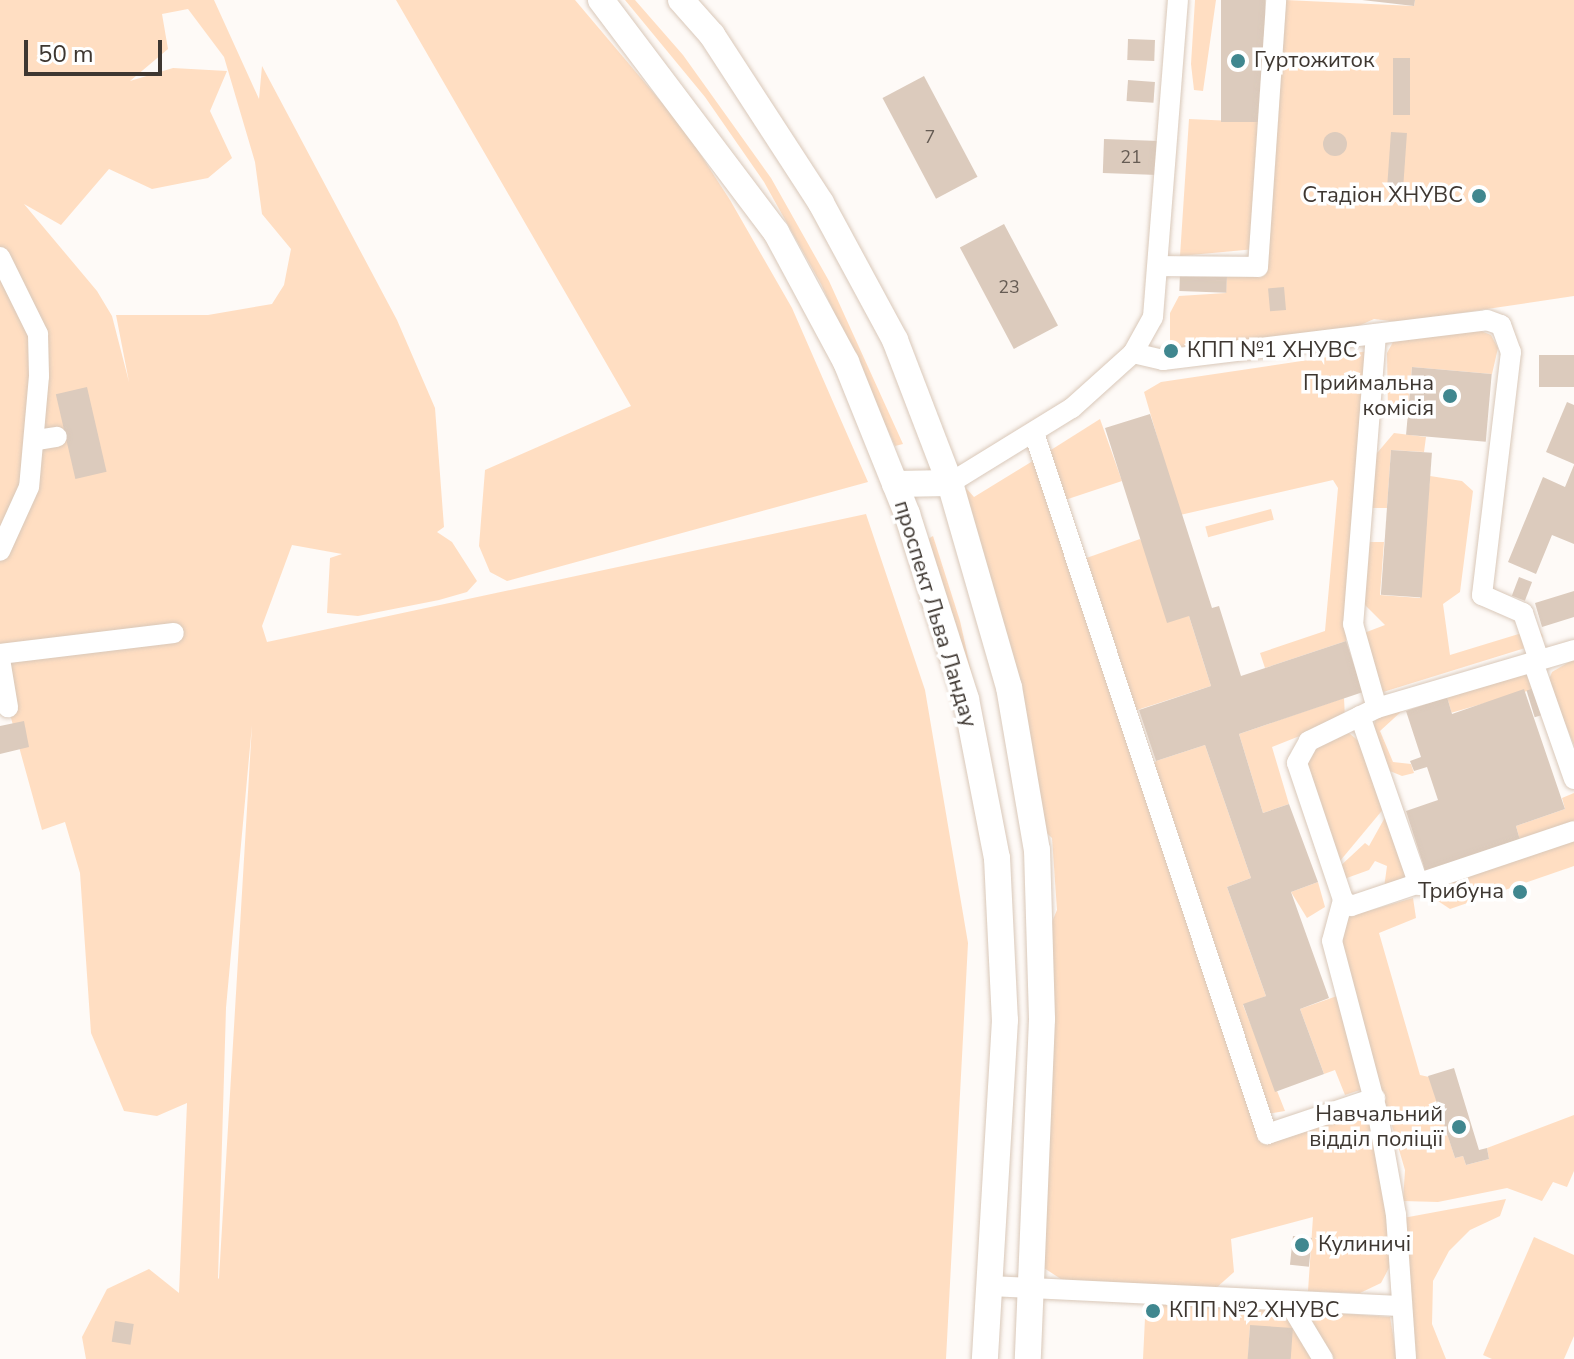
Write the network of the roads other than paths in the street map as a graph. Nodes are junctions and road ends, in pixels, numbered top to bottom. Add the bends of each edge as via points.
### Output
1 (601, 0) edge
2 (681, 0) edge
3 (1178, 0) edge
4 (1276, 0) edge
5 (0, 257) edge
6 (1161, 266) junction
7 (1376, 334) junction
8 (1133, 353) junction
9 (1034, 433) junction
10 (950, 483) junction
11 (895, 484) junction
12 (0, 551) edge
13 (174, 633) dead end
14 (1574, 650) edge
15 (0, 657) edge
16 (1536, 661) junction
17 (8, 707) dead end
18 (1368, 712) junction
19 (1574, 779) edge
20 (1574, 831) edge
21 (1419, 885) junction
22 (1343, 900) junction
23 (1375, 1098) junction
24 (990, 1286) junction
25 (1033, 1287) junction
26 (1288, 1301) junction
27 (1400, 1306) junction
28 (985, 1359) edge
29 (1028, 1359) edge
30 (1323, 1359) edge
31 (1406, 1359) edge

1 - 11 main road, проспект Льва Ландау via 776,232 846,362
2 - 10 main road, проспект Льва Ландау via 712,35 821,203 895,340
3 - 6 lane
4 - 6 lane via 1258,267
5 - 12 lane via 38,334 47,439
6 - 8 lane via 1153,317
7 - 8 lane via 1163,360
7 - 16 lane via 1487,320 1510,337 1482,595 1523,613
7 - 18 lane via 1353,624
8 - 9 lane
9 - 10 lane
9 - 23 lane via 1267,1134
10 - 11 main road
10 - 25 main road, проспект Льва Ландау via 1009,687 1037,850 1042,1019
11 - 24 main road, проспект Льва Ландау via 966,699 997,858 1005,1020
13 - 15 lane
14 - 16 lane
15 - 17 lane
16 - 18 lane
16 - 19 lane
18 - 21 lane
18 - 22 lane via 1309,741 1297,763
20 - 21 lane
21 - 22 lane via 1360,907
22 - 23 lane via 1332,941
23 - 27 lane via 1396,1215
24 - 25 lane
24 - 28 main road, проспект Льва Ландау
25 - 26 lane
25 - 29 main road, проспект Льва Ландау
26 - 27 lane
26 - 30 lane
27 - 31 lane

